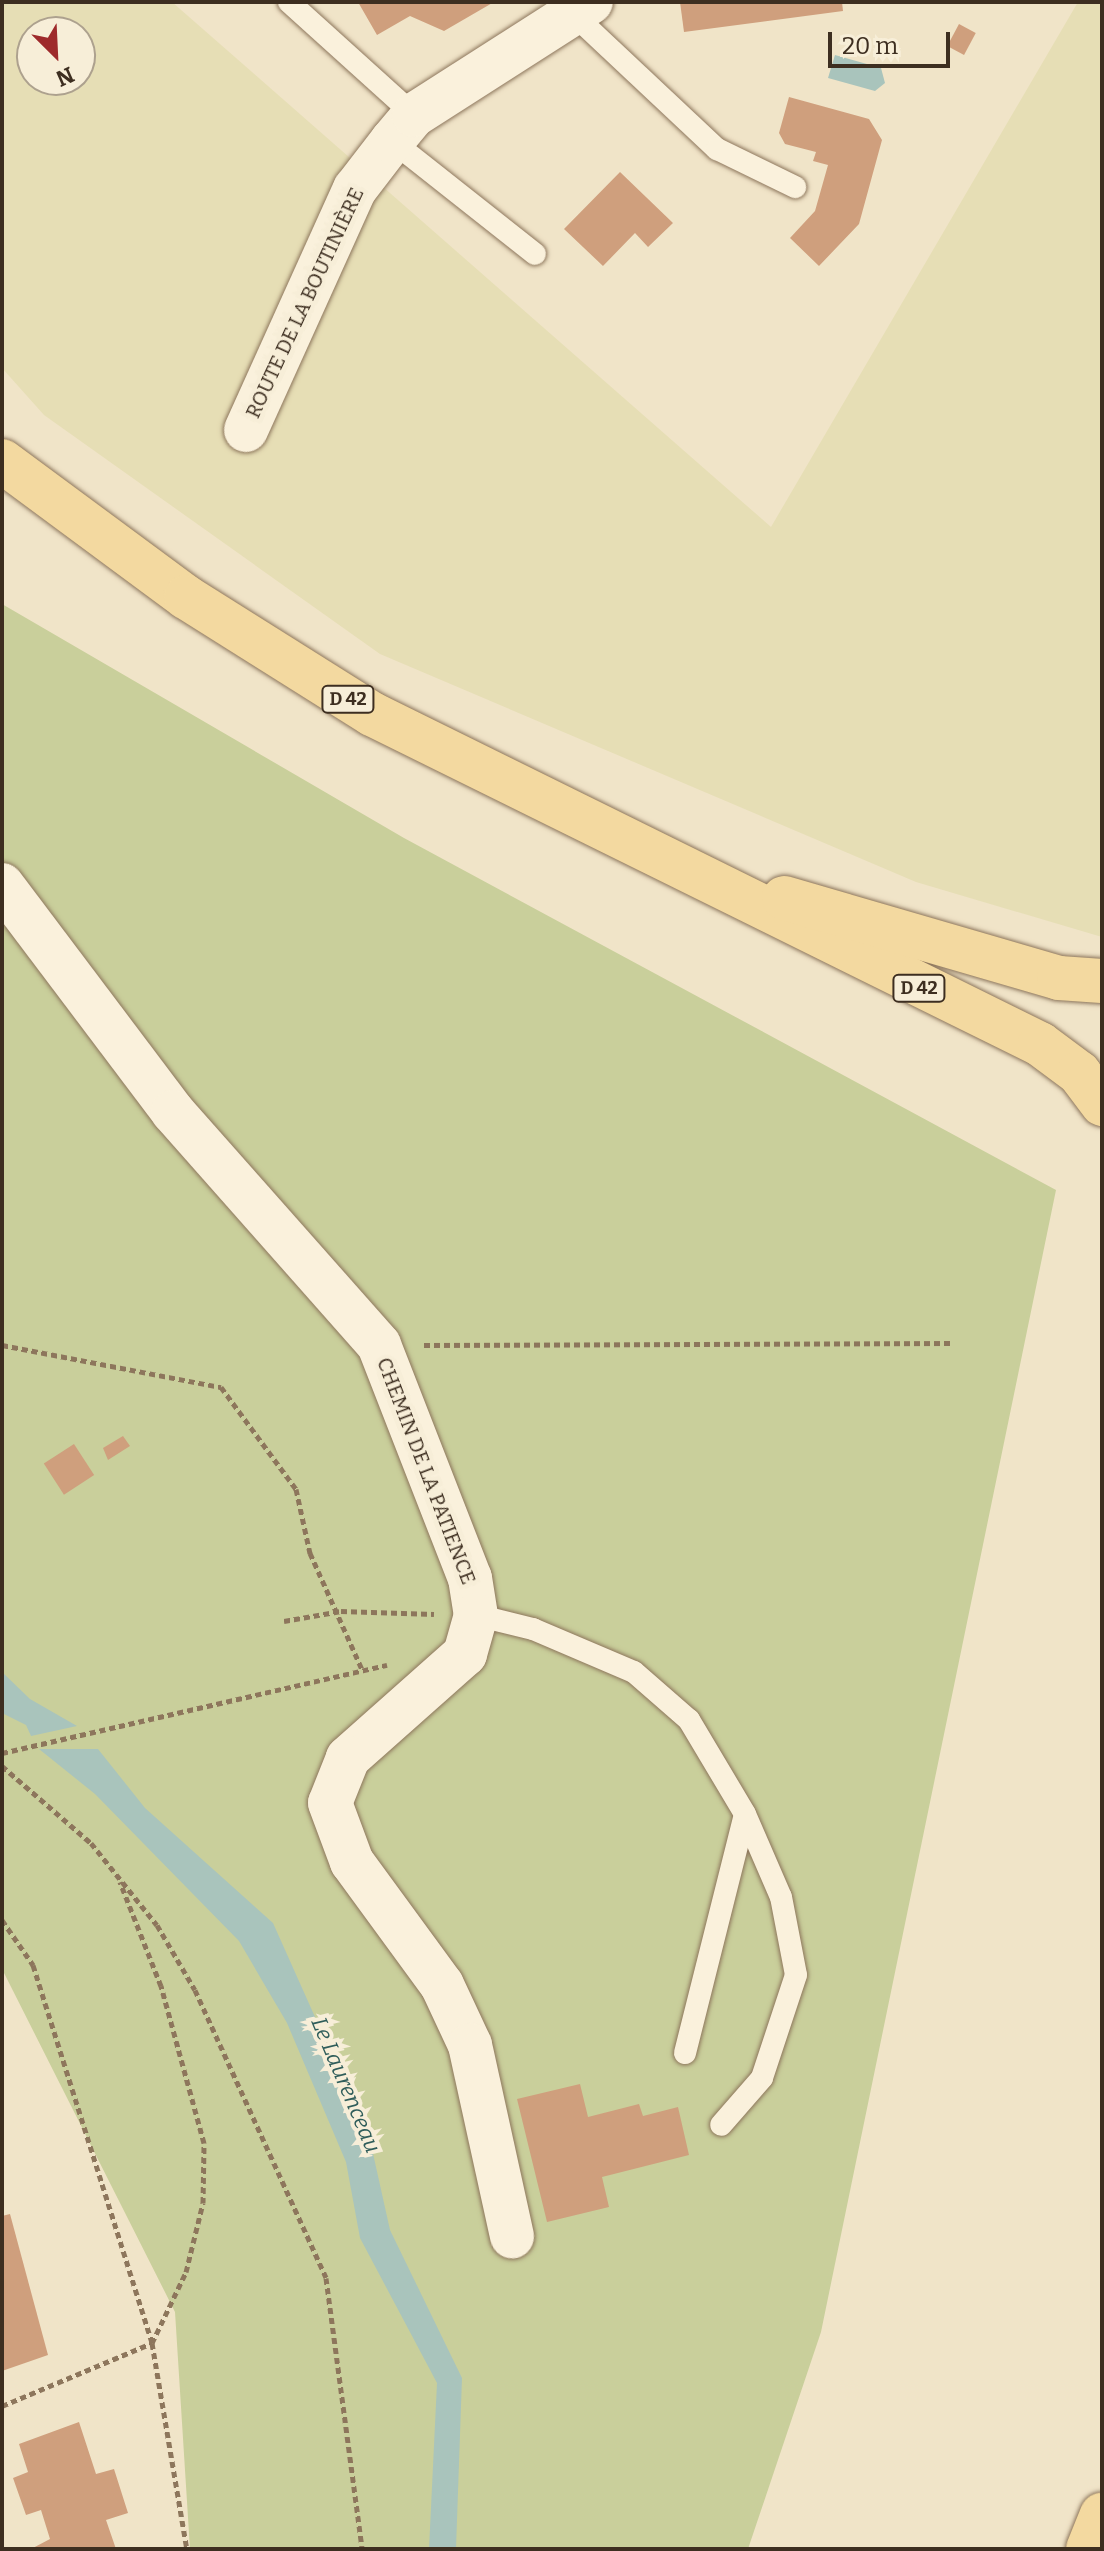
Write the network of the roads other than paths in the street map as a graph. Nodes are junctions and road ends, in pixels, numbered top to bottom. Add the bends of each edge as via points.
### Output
1 (289, 2) edge
2 (582, 7) edge
3 (403, 128) junction
4 (795, 187) dead end
5 (535, 254) dead end
6 (246, 430) dead end
7 (2, 461) edge
8 (726, 883) junction
9 (2, 885) edge
10 (1102, 981) edge
11 (1102, 1104) edge
12 (476, 1615) junction
13 (745, 1814) junction
14 (685, 2053) dead end
15 (721, 2125) dead end
16 (512, 2236) dead end
17 (1102, 2515) edge
18 (1088, 2549) edge

1 - 3 lane
2 - 3 street, ROUTE DE LA BOUTINIÈRE
2 - 4 lane via 717,149
3 - 5 lane
3 - 6 street, ROUTE DE LA BOUTINIÈRE via 355,189
7 - 8 main road, D 42 via 186,597 372,714 566,813
8 - 10 main road, D 42 via 1059,978
8 - 11 main road, D 42 via 889,973 1040,1044 1079,1073
9 - 12 street, CHEMIN DE LA PATIENCE via 173,1112 379,1345 470,1578
12 - 13 lane via 533,1629 634,1672 689,1720
12 - 16 street, CHEMIN DE LA PATIENCE via 465,1654 348,1758 330,1803 352,1862 442,1985 470,2045
13 - 14 lane
13 - 15 lane via 781,1897 796,1975 762,2078
17 - 18 main road

